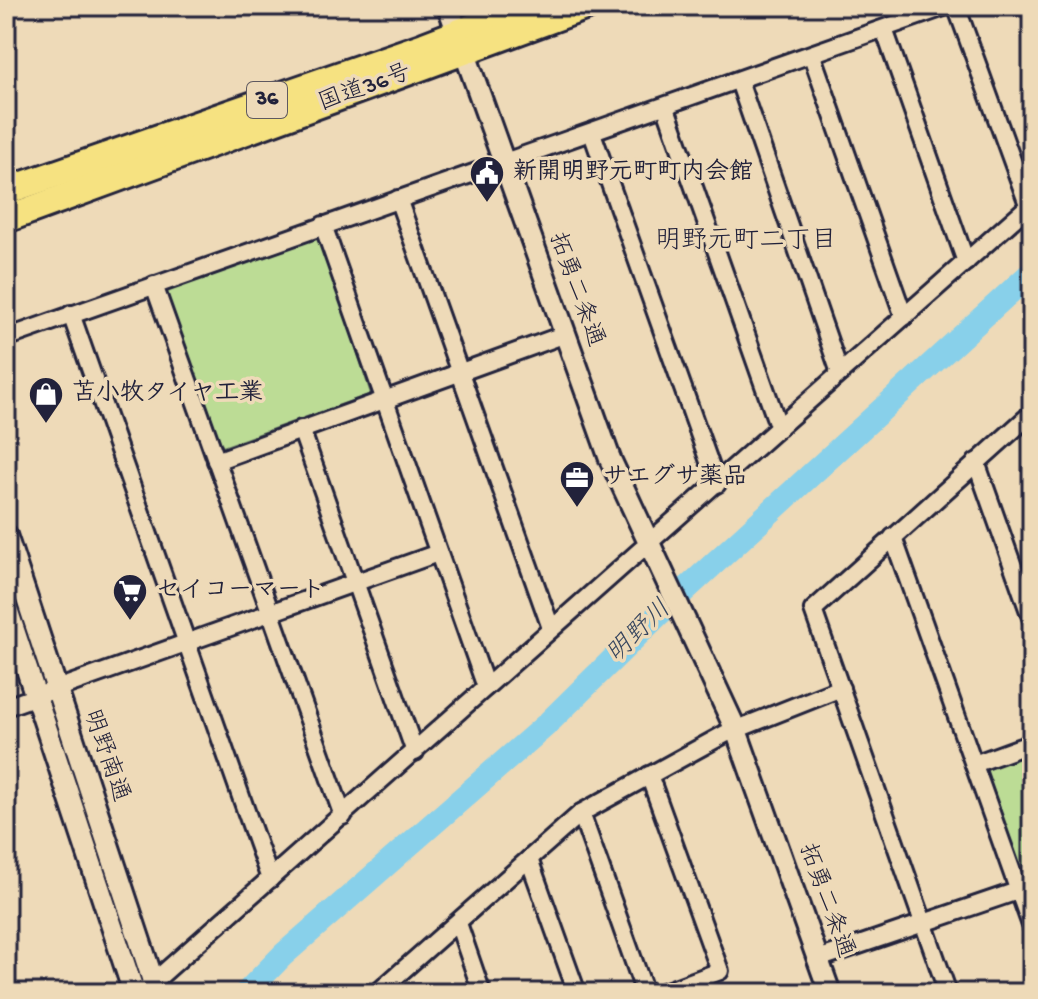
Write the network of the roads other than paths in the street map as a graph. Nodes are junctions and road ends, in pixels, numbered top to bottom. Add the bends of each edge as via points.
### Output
1 (448, 6) edge
2 (528, 6) edge
3 (587, 6) edge
4 (947, 6) edge
5 (956, 6) edge
6 (884, 29) junction
7 (460, 42) junction
8 (812, 56) junction
9 (739, 81) junction
10 (666, 108) junction
11 (592, 133) junction
12 (502, 163) junction
13 (6, 191) edge
14 (398, 199) junction
15 (1030, 205) edge
16 (6, 219) edge
17 (323, 225) junction
18 (966, 262) junction
19 (154, 285) junction
20 (71, 314) junction
21 (904, 317) junction
22 (563, 335) junction
23 (6, 338) edge
24 (840, 373) junction
25 (460, 374) junction
26 (385, 402) junction
27 (1032, 413) edge
28 (779, 428) junction
29 (301, 429) junction
30 (216, 461) junction
31 (976, 462) junction
32 (717, 484) junction
33 (6, 535) edge
34 (893, 537) junction
35 (653, 551) junction
36 (438, 553) junction
37 (354, 584) junction
38 (6, 606) edge
39 (270, 613) junction
40 (1032, 620) edge
41 (551, 628) junction
42 (186, 643) junction
43 (486, 687) junction
44 (841, 688) junction
45 (46, 693) junction
46 (6, 707) edge
47 (736, 730) junction
48 (1032, 743) edge
49 (415, 752) junction
50 (974, 764) junction
51 (649, 775) junction
52 (581, 813) junction
53 (343, 816) junction
54 (529, 859) junction
55 (270, 879) junction
56 (1026, 888) edge
57 (458, 923) junction
58 (924, 924) junction
59 (1032, 928) edge
60 (818, 959) junction
61 (151, 990) edge
62 (380, 992) edge
63 (134, 993) edge
64 (482, 993) edge
65 (577, 993) edge
66 (645, 993) edge
67 (661, 993) edge
68 (830, 993) edge
69 (948, 993) edge

1 - 7 street, 拓勇二条通
2 - 7 highway, 国道36号 / 36
3 - 7 highway, 国道36号 / 36
4 - 6 street
5 - 15 street
6 - 8 street
6 - 18 street
7 - 12 street, 拓勇二条通
7 - 13 highway, 国道36号 / 36
7 - 16 highway, 国道36号 / 36
8 - 9 street
8 - 21 street
9 - 10 street
9 - 24 street
10 - 11 street
10 - 28 street
11 - 12 street
11 - 32 street
12 - 14 street
12 - 22 street, 拓勇二条通
14 - 17 street
14 - 25 street
15 - 18 street
17 - 19 street
17 - 26 street
18 - 21 street
19 - 20 street
19 - 30 street
20 - 23 street
20 - 42 street
21 - 24 street
22 - 25 street
22 - 35 street, 拓勇二条通 via 610,459
24 - 28 street
25 - 26 street
25 - 41 street
26 - 29 street
26 - 36 street
27 - 31 street
28 - 32 street
29 - 30 street
29 - 37 street
30 - 39 street
31 - 34 street
31 - 40 street
32 - 35 street
33 - 45 street, 明野南通
34 - 44 street via 813,610
34 - 50 street
35 - 41 street
35 - 47 street, 拓勇二条通
36 - 37 street
36 - 43 street
37 - 39 street
37 - 49 street
38 - 45 street, 明野南通
39 - 42 street
39 - 53 street
41 - 43 street
42 - 45 street
42 - 55 street
43 - 49 street
44 - 47 street
44 - 58 street
45 - 46 street
45 - 61 street, 明野南通
45 - 63 street, 明野南通
47 - 51 street
47 - 60 street, 拓勇二条通
48 - 50 street
49 - 53 street
50 - 56 street
51 - 52 street
51 - 67 street via 720,971
52 - 54 street
52 - 66 street
53 - 55 street
54 - 57 street
54 - 65 street
55 - 61 street
56 - 58 street
56 - 59 street
57 - 62 street
57 - 64 street
58 - 60 street
58 - 69 street
60 - 68 street, 拓勇二条通

